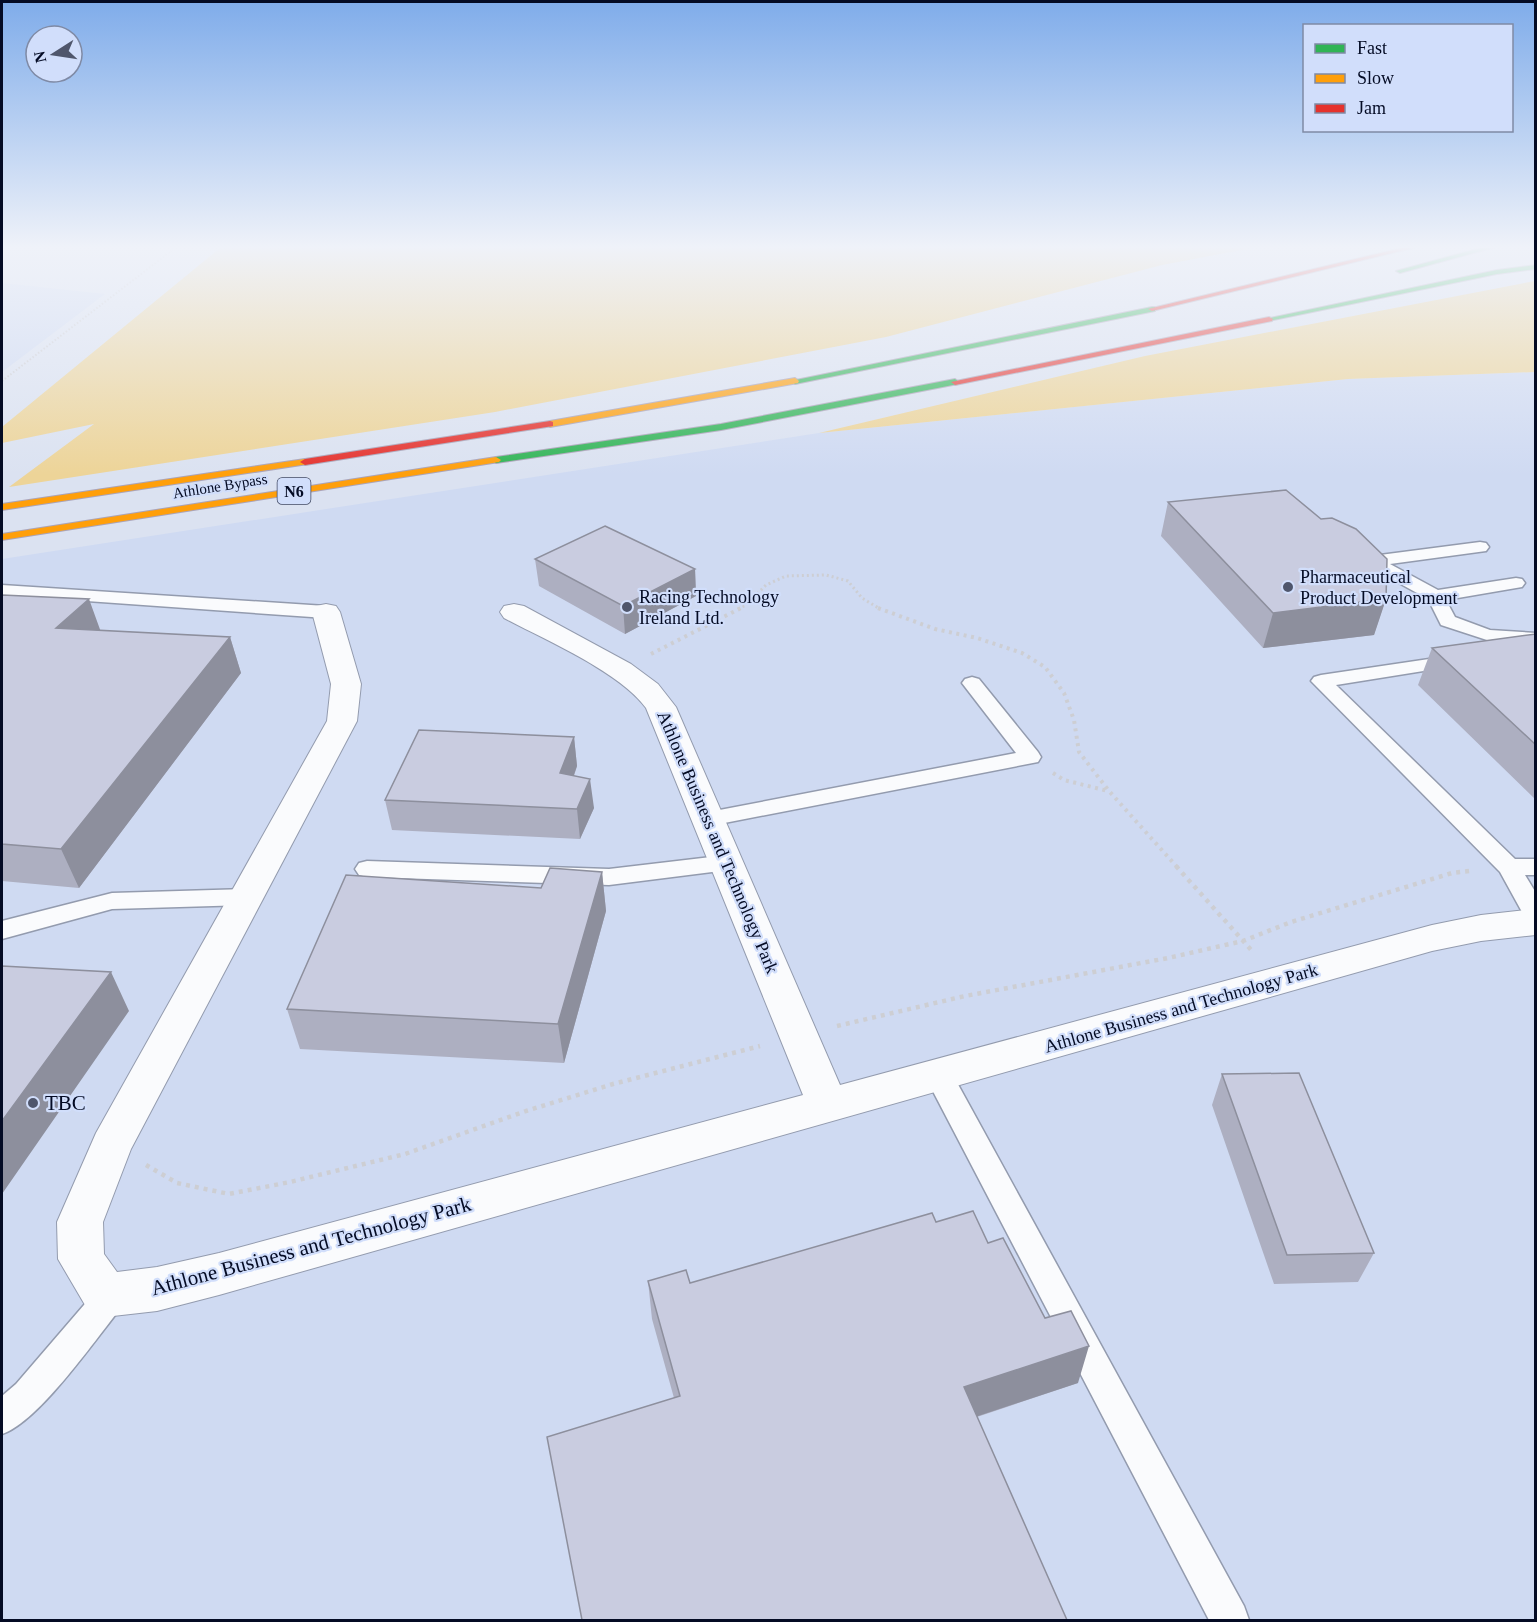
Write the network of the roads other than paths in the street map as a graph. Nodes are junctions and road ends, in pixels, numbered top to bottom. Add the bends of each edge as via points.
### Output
1 (1041, 324) edge
2 (1084, 324) edge
3 (1180, 324) edge
4 (1245, 324) edge
5 (567, 423) junction
6 (586, 445) junction
7 (2, 507) edge
8 (2, 537) edge
9 (1480, 548) dead end
10 (1516, 583) dead end
11 (2, 590) edge
12 (1435, 596) junction
13 (326, 612) joint
14 (514, 612) dead end
15 (1536, 639) edge
16 (1429, 665) dead end
17 (972, 683) dead end
18 (709, 819) junction
19 (728, 862) junction
20 (1509, 867) junction
21 (1536, 867) edge
22 (367, 869) dead end
23 (247, 897) junction
24 (1536, 915) edge
25 (1536, 921) edge
26 (2, 930) edge
27 (939, 1076) junction
28 (829, 1107) junction
29 (113, 1294) junction
30 (2, 1417) edge
31 (1230, 1620) edge

1 - 5 highway, N6
2 - 5 highway via 868,369
3 - 6 highway via 993,365
4 - 6 highway, N6 via 721,427
5 - 7 highway, Athlone Bypass / N6
6 - 8 highway, Athlone Bypass / N6
9 - 12 lane via 1372,561
10 - 12 lane
11 - 13 lane
12 - 15 lane via 1448,621 1477,634
13 - 23 street via 346,684 342,721
14 - 18 street, Athlone Business and Technology Park via 621,670 648,690 667,718
16 - 20 lane via 1322,681
17 - 18 lane via 1030,758
18 - 19 street, Athlone Business and Technology Park
19 - 22 lane via 609,877
19 - 28 street, Athlone Business and Technology Park
20 - 21 lane
20 - 24 lane
23 - 26 lane via 112,901
23 - 29 street via 111,1146 80,1222 81,1259 102,1290
25 - 27 street, Athlone Business and Technology Park via 1422,941
27 - 28 street, Athlone Business and Technology Park
27 - 31 lane
28 - 29 street, Athlone Business and Technology Park via 219,1274 157,1289
29 - 30 lane via 28,1396

